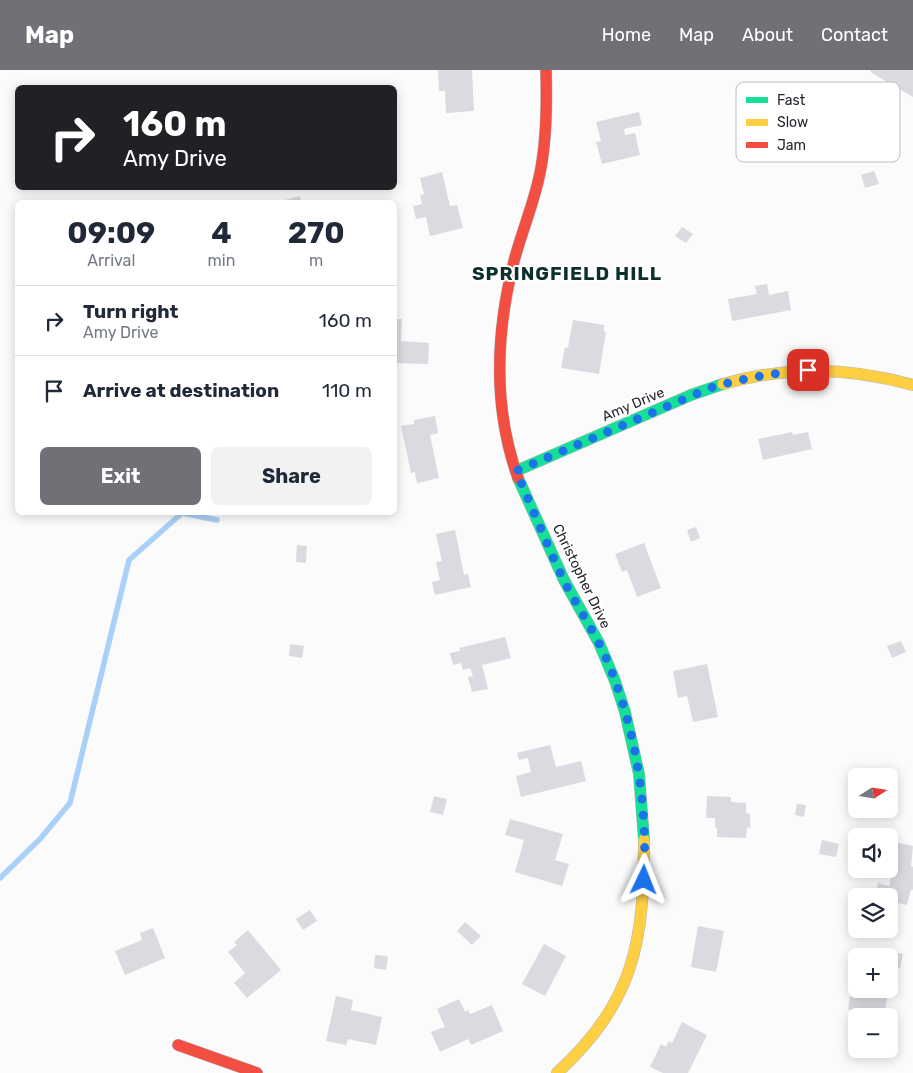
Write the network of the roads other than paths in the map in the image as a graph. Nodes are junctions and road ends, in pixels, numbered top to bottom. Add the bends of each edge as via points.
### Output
1 (546, 70) edge
2 (913, 385) edge
3 (516, 471) junction
4 (178, 1045) dead end
5 (257, 1073) edge
6 (557, 1073) edge

1 - 3 street, Christopher Drive via 540,172 506,294 502,324 501,394
2 - 3 street, Amy Drive via 841,370 774,373 741,379 679,400
3 - 6 street, Christopher Drive via 567,586 618,688 632,738 644,824 644,880 635,954 613,1007 597,1031
4 - 5 street

